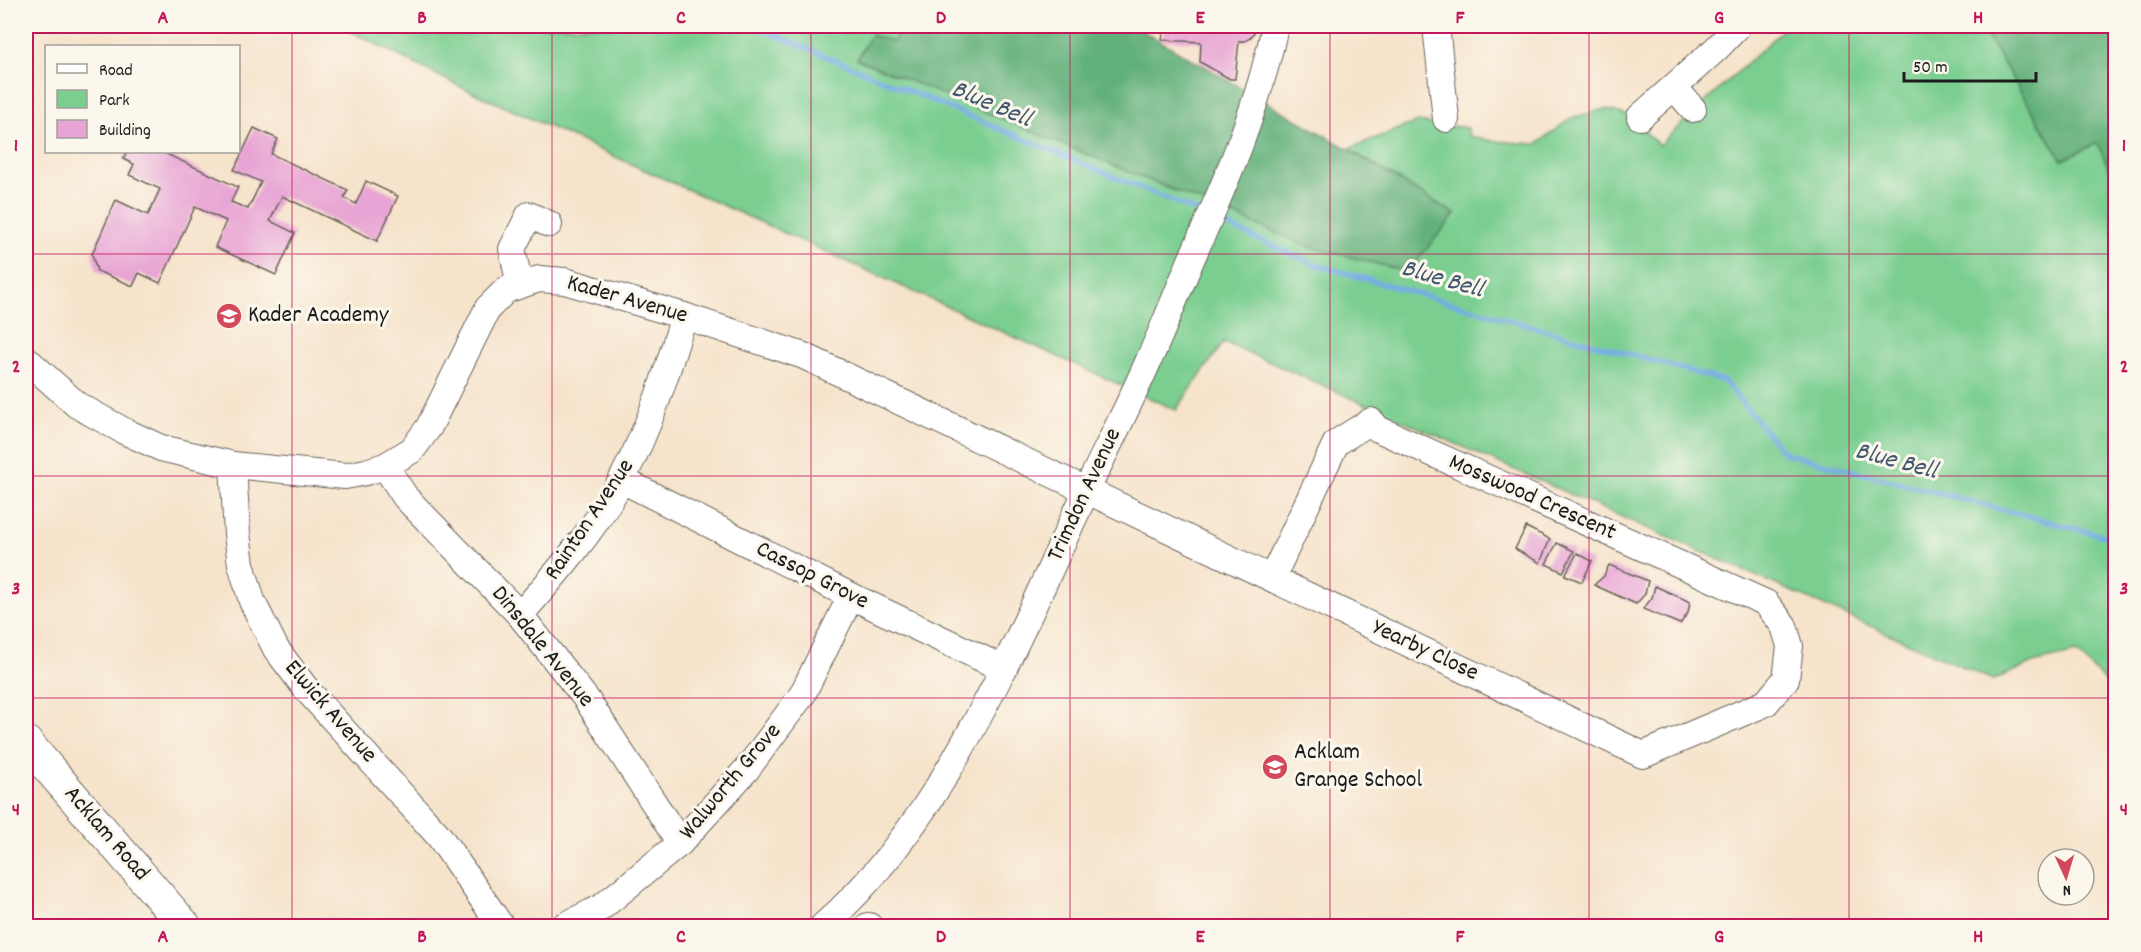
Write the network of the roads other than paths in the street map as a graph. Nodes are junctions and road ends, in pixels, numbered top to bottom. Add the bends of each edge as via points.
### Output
1 (1275, 26) edge
2 (1436, 26) edge
3 (1738, 26) edge
4 (1674, 87) junction
5 (1693, 110) dead end
6 (1640, 117) dead end
7 (1445, 118) dead end
8 (549, 224) dead end
9 (520, 285) junction
10 (684, 316) junction
11 (26, 359) edge
12 (233, 465) junction
13 (385, 466) junction
14 (622, 480) junction
15 (1087, 490) junction
16 (1272, 578) junction
17 (850, 596) junction
18 (520, 615) junction
19 (1004, 669) junction
20 (1766, 703) joint
21 (26, 742) edge
22 (680, 843) junction
23 (185, 927) edge
24 (501, 927) edge
25 (564, 927) edge
26 (823, 927) edge

1 - 15 street, Trimdon Avenue via 1261,85 1231,171
2 - 7 street
3 - 4 street
4 - 5 street
4 - 6 street
8 - 9 street via 529,215 512,249
9 - 10 street, Kader Avenue via 539,279 565,281
9 - 13 street, Kader Avenue via 506,290 488,308 429,427 412,450
10 - 14 street, Rainton Avenue via 656,407
10 - 15 street, Kader Avenue via 804,356
11 - 12 street, Kader Avenue via 77,405 124,431 161,448
12 - 13 street, Kader Avenue via 345,476
12 - 24 street, Elwick Avenue via 241,564 252,601 276,648 307,690 439,836
13 - 18 street, Dinsdale Avenue via 406,498
14 - 17 street, Cassop Grove
14 - 18 street, Rainton Avenue via 573,554
15 - 16 street, Yearby Close
15 - 19 street, Trimdon Avenue
16 - 20 street, Yearby Close via 1643,755
16 - 20 street, Mosswood Crescent via 1336,443 1371,421 1378,429 1766,603 1784,626 1790,646 1786,679
17 - 19 street, Cassop Grove
17 - 22 street, Walworth Grove via 802,695 747,769
18 - 22 street, Dinsdale Avenue via 587,700
19 - 26 street, Trimdon Avenue via 959,752 906,835 847,905
21 - 23 main road, Acklam Road
22 - 25 street, Walworth Grove via 603,907

